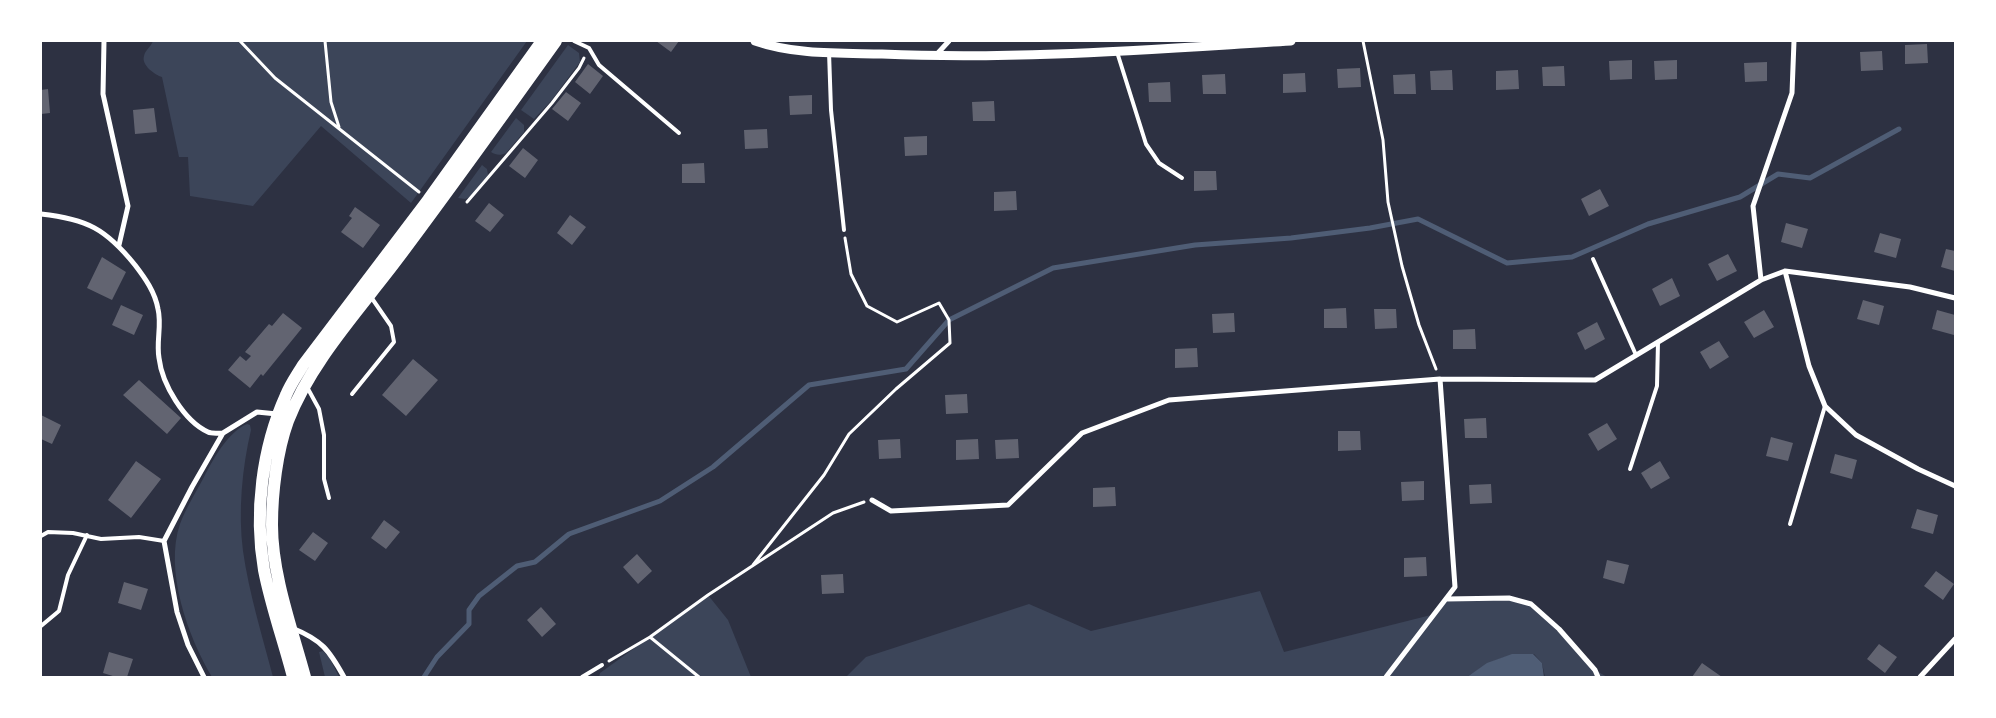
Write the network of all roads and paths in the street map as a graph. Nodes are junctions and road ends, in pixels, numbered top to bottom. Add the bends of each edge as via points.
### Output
1 (104, 41) edge
2 (240, 41) edge
3 (325, 41) edge
4 (542, 41) edge
5 (556, 41) edge
6 (574, 41) edge
7 (755, 41) edge
8 (949, 41) edge
9 (1291, 41) edge
10 (1363, 41) edge
11 (1794, 41) edge
12 (589, 48) junction
13 (829, 52) junction
14 (1117, 52) junction
15 (934, 56) junction
16 (339, 128) junction
17 (679, 133) dead end
18 (1182, 178) dead end
19 (428, 200) junction
20 (467, 202) dead end
21 (41, 214) edge
22 (844, 230) joint
23 (119, 245) junction
24 (1593, 259) dead end
25 (1785, 272) junction
26 (1761, 280) junction
27 (370, 295) junction
28 (1955, 298) edge
29 (1658, 342) junction
30 (1636, 355) junction
31 (1440, 379) junction
32 (306, 385) junction
33 (352, 394) dead end
34 (1825, 406) junction
35 (284, 416) junction
36 (223, 433) junction
37 (1630, 469) dead end
38 (1955, 486) edge
39 (329, 498) dead end
40 (872, 500) joint
41 (1790, 524) dead end
42 (41, 536) edge
43 (87, 536) junction
44 (164, 541) junction
45 (753, 565) junction
46 (1446, 599) junction
47 (41, 626) edge
48 (292, 628) junction
49 (650, 637) junction
50 (1955, 639) edge
51 (602, 665) joint
52 (204, 677) edge
53 (293, 677) edge
54 (305, 677) edge
55 (344, 677) edge
56 (582, 677) edge
57 (699, 677) edge
58 (1386, 677) edge
59 (1598, 677) edge
60 (1920, 677) edge

1 - 23 street via 103,94 128,206
2 - 16 path via 275,78
3 - 16 path via 331,102
4 - 19 main road
5 - 27 main road
6 - 12 lane
7 - 13 street via 773,48
8 - 15 street
9 - 14 street
10 - 31 path via 1383,140 1388,202 1402,266 1419,325
11 - 26 street via 1792,93 1753,206
12 - 17 lane via 598,65
12 - 20 path via 579,68 552,103
13 - 15 street
13 - 22 lane via 831,110
14 - 15 street
14 - 18 lane via 1146,144 1159,163
16 - 19 path
19 - 35 main road via 308,358 287,392
21 - 23 street via 89,224
22 - 45 path via 851,274 867,306 897,322 939,304 949,320 950,343 849,434 824,475
23 - 36 street via 153,292 159,309 158,356 165,384 196,424 210,433
24 - 30 lane
25 - 26 street
25 - 28 street via 1910,287
25 - 34 street via 1809,366
26 - 29 street
27 - 32 main road
27 - 33 lane via 392,326 394,342
29 - 30 street
29 - 37 lane via 1657,386
30 - 31 street via 1595,380
31 - 40 street via 1169,400 1082,433 1008,505 891,511
31 - 46 street via 1454,587
32 - 35 main road
32 - 39 lane via 319,409 324,435 324,479
34 - 38 street via 1856,435
34 - 41 lane
35 - 36 street via 257,412
35 - 48 main road via 272,526 275,558
35 - 53 main road via 269,445 260,519 265,572
36 - 44 street
40 - 45 path via 833,513
42 - 43 lane via 48,532
43 - 44 lane
43 - 47 lane via 68,575 58,611
44 - 52 street via 177,612 188,645
45 - 49 path
46 - 58 street
46 - 59 street via 1508,598 1532,604 1559,629
48 - 54 main road
48 - 55 street via 310,636 329,651
49 - 51 path
49 - 57 path
50 - 60 street
51 - 56 lane

